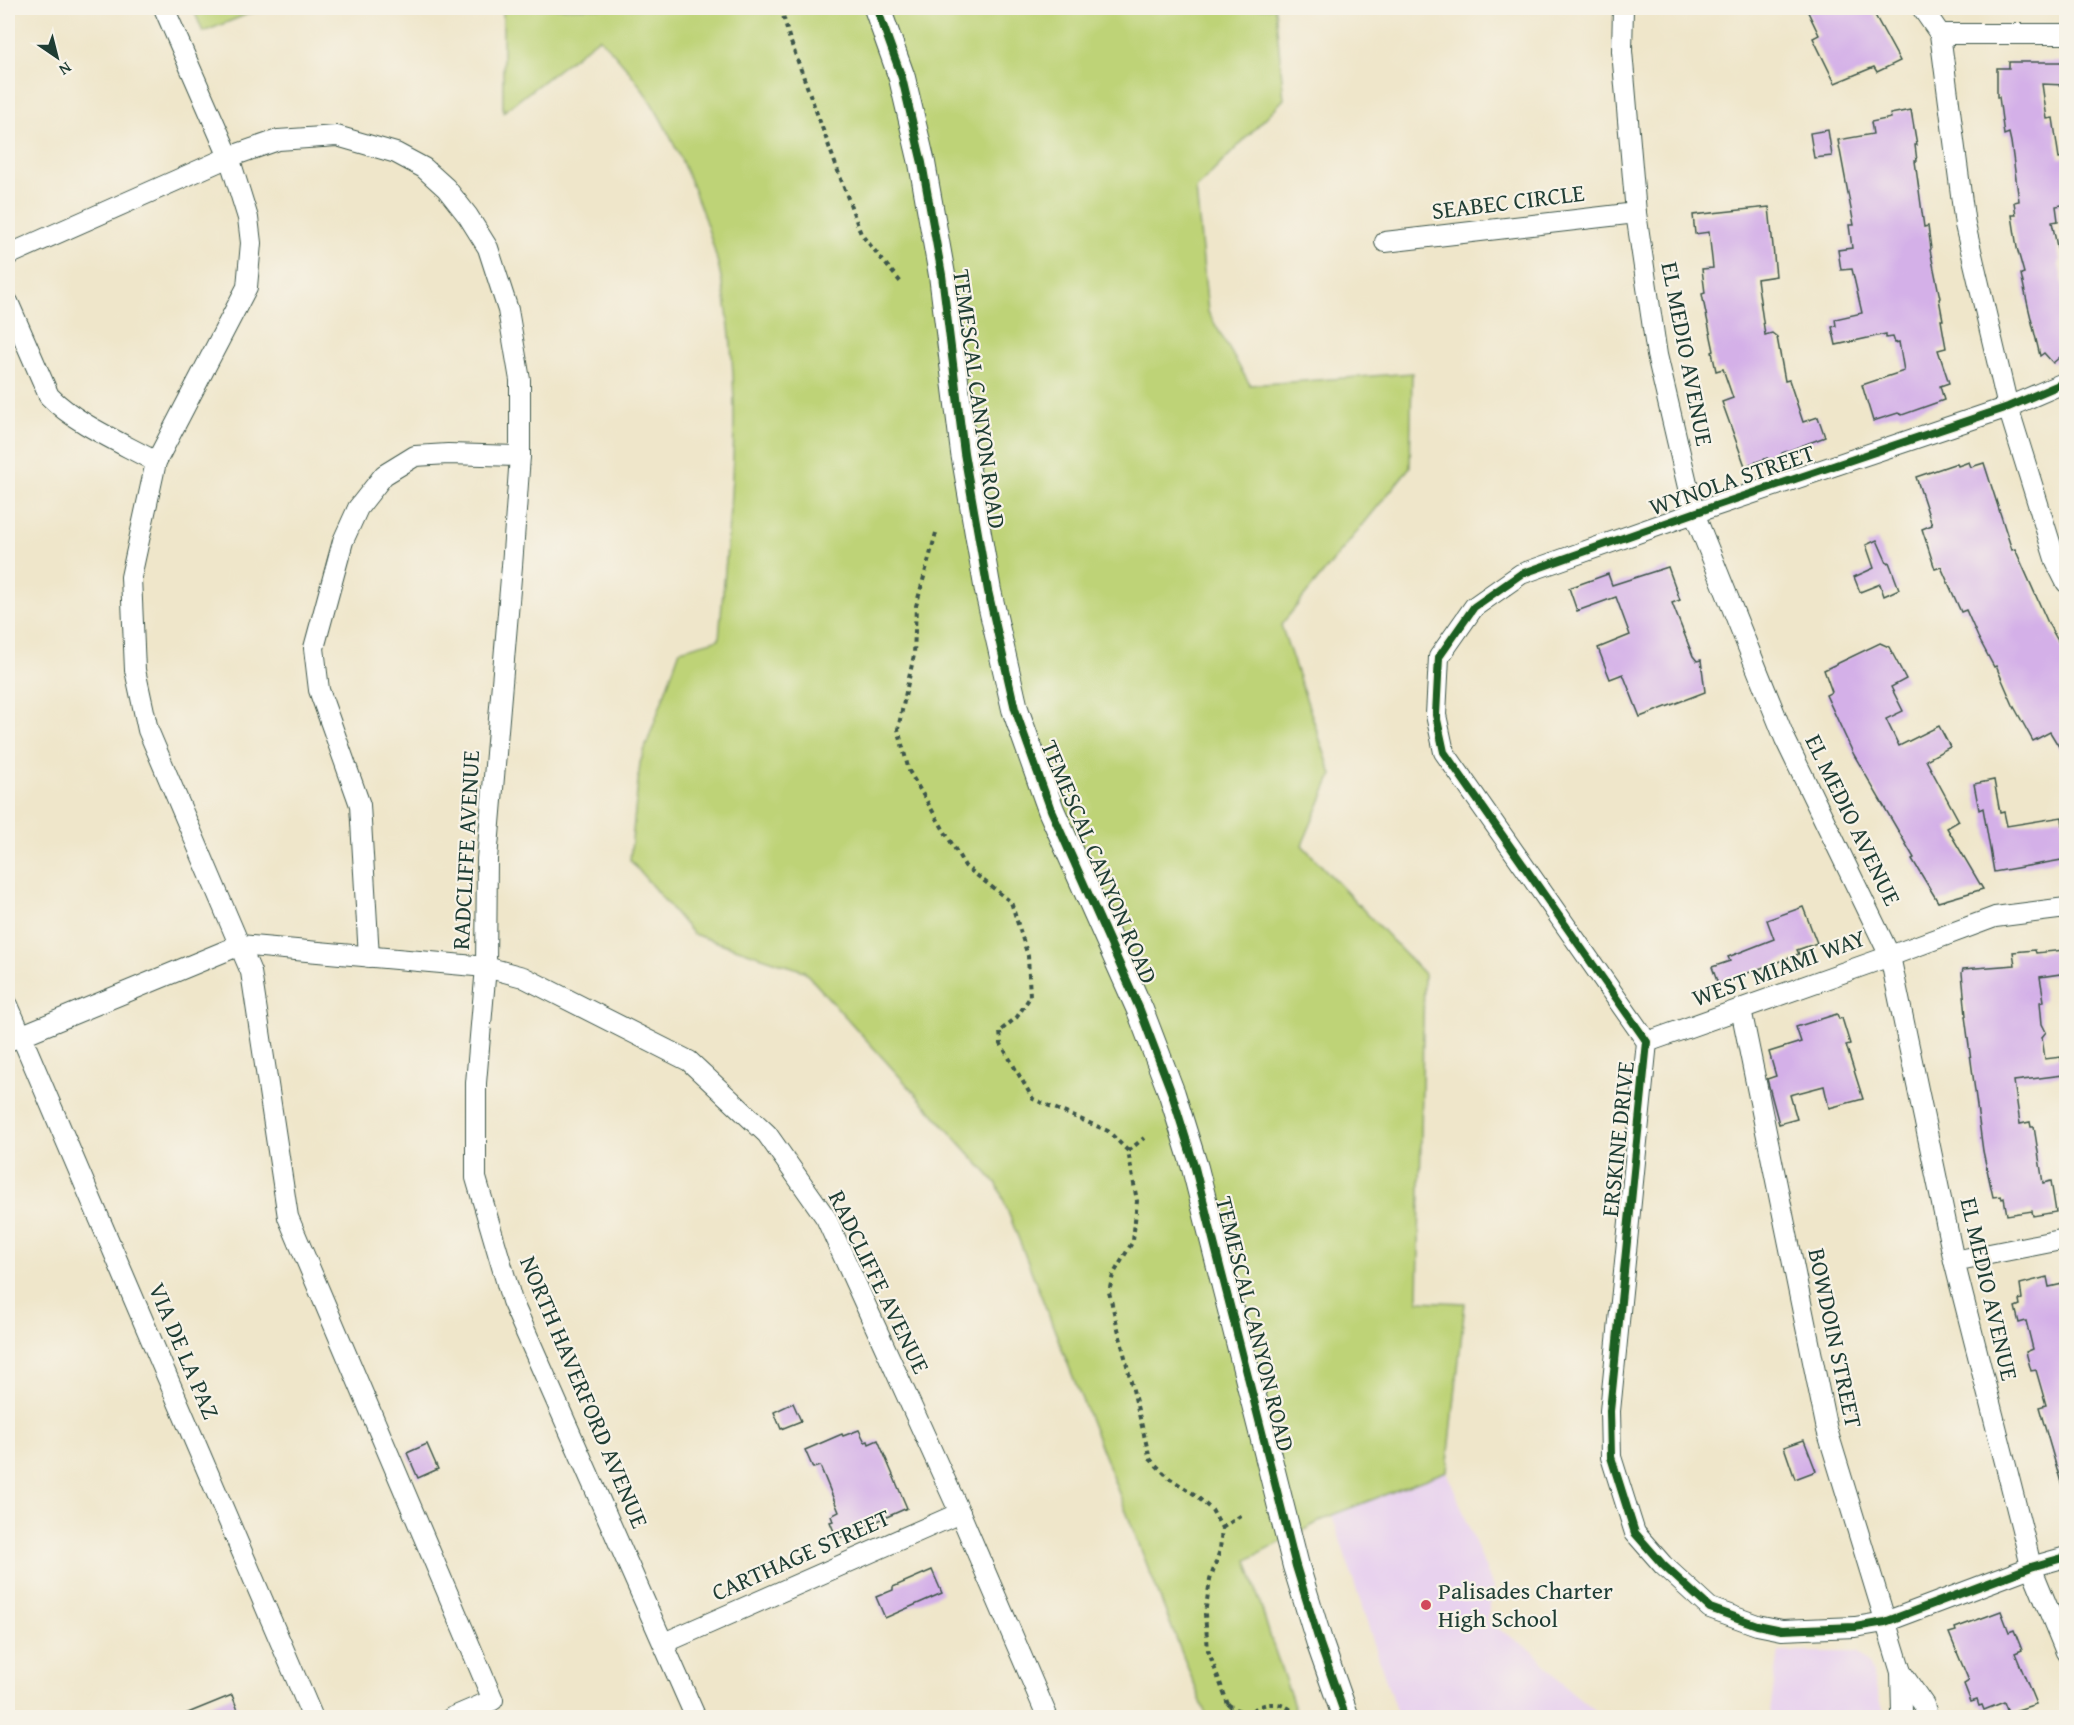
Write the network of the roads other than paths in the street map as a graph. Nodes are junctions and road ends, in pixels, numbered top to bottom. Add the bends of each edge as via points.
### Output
1 (164, 8) edge
2 (877, 8) edge
3 (1623, 8) edge
4 (1922, 8) edge
5 (1940, 34) junction
6 (2067, 34) edge
7 (229, 157) junction
8 (1636, 213) junction
9 (1385, 242) dead end
10 (8, 255) edge
11 (8, 302) edge
12 (2067, 382) edge
13 (2008, 407) junction
14 (520, 456) junction
15 (156, 462) junction
16 (1694, 513) junction
17 (2067, 582) edge
18 (1439, 657) joint
19 (2067, 908) edge
20 (240, 945) junction
21 (1890, 956) junction
22 (369, 957) junction
23 (486, 967) junction
24 (8, 1005) edge
25 (1740, 1009) junction
26 (14, 1038) edge
27 (1647, 1042) junction
28 (2067, 1239) edge
29 (1954, 1261) junction
30 (960, 1514) junction
31 (2067, 1557) edge
32 (2031, 1567) junction
33 (1885, 1622) junction
34 (664, 1642) junction
35 (2067, 1652) edge
36 (1901, 1672) junction
37 (313, 1718) edge
38 (451, 1718) edge
39 (696, 1718) edge
40 (1048, 1718) edge
41 (1346, 1718) edge
42 (1904, 1718) edge
43 (1928, 1718) edge

1 - 7 street
2 - 41 main road, TEMESCAL CANYON ROAD via 902,78 922,163 942,275 970,488 1015,709 1051,810 1140,1010 1172,1094 1195,1168 1296,1566
3 - 8 street, EL MEDIO AVENUE via 1622,51
4 - 5 street
5 - 6 street
5 - 13 street via 1965,225
7 - 10 street, RADCLIFFE AVENUE
7 - 14 street, RADCLIFFE AVENUE via 278,140 337,136 396,153 424,168 446,188 488,248 508,310 520,380
7 - 15 street via 248,218 251,243 247,287
8 - 9 street, SEABEC CIRCLE
8 - 16 street, EL MEDIO AVENUE via 1657,356
11 - 15 street via 49,396 80,420
12 - 13 street, WYNOLA STREET
13 - 16 street, WYNOLA STREET
13 - 17 street via 2056,562
14 - 22 street via 415,456 384,475 358,508 343,542 314,648 319,690 360,805
14 - 23 street, RADCLIFFE AVENUE via 487,859
15 - 20 street via 131,577 135,670 148,730
16 - 18 street, WYNOLA STREET via 1521,574 1474,607
16 - 21 street, EL MEDIO AVENUE via 1785,739
18 - 27 street, ERSKINE DRIVE via 1436,715 1444,752
19 - 21 street, WEST MIAMI WAY via 1995,917
20 - 22 street
20 - 26 street
20 - 38 street via 251,972 288,1217 493,1700
21 - 25 street, WEST MIAMI WAY
21 - 29 street, EL MEDIO AVENUE
22 - 23 street
23 - 30 street, RADCLIFFE AVENUE via 523,977 689,1061 767,1134 826,1218
23 - 34 street, NORTH HAVERFORD AVENUE via 476,1083 476,1178 512,1301
24 - 26 street, VIA DE LA PAZ
25 - 27 street, WEST MIAMI WAY
25 - 33 street, BOWDOIN STREET via 1827,1430
26 - 37 street, VIA DE LA PAZ
27 - 33 street, ERSKINE DRIVE via 1610,1411 1611,1457 1635,1533 1710,1608 1757,1625 1782,1630
28 - 29 street
29 - 32 street, EL MEDIO AVENUE
30 - 34 street, CARTHAGE STREET
30 - 40 street, RADCLIFFE AVENUE
31 - 32 street, ERSKINE DRIVE
32 - 33 street, ERSKINE DRIVE
32 - 35 street, EL MEDIO AVENUE
33 - 36 street, BOWDOIN STREET
34 - 39 street, NORTH HAVERFORD AVENUE
36 - 42 street, BOWDOIN STREET
36 - 43 street, BOWDOIN STREET via 1924,1705

